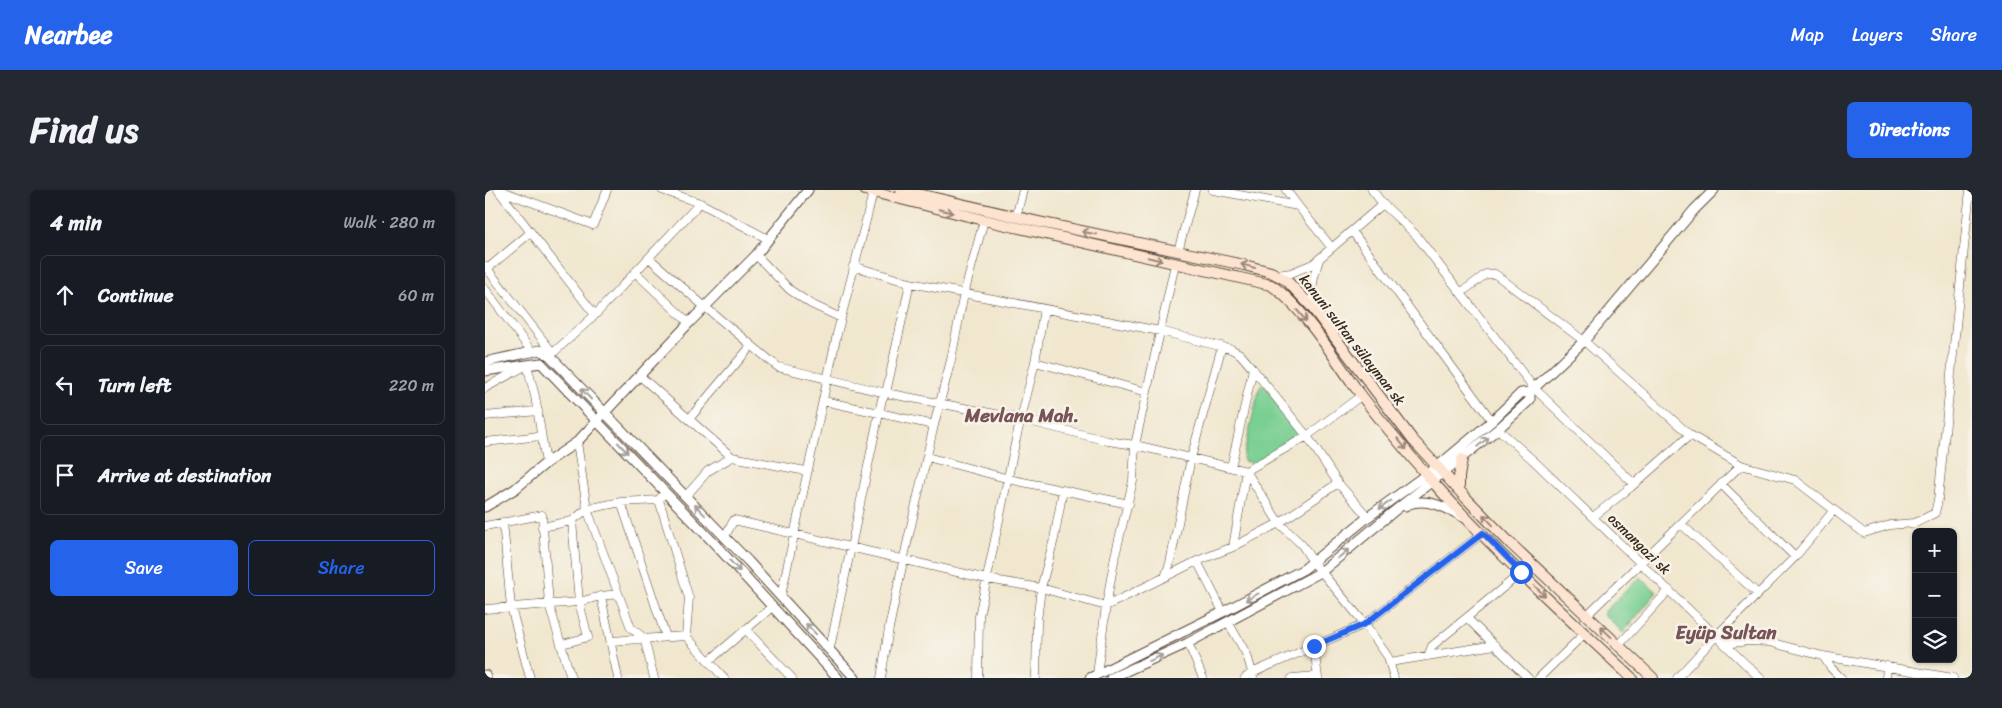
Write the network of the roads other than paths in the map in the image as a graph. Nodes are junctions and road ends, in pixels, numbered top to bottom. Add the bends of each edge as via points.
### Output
1 (499, 190) edge
2 (607, 190) edge
3 (662, 190) edge
4 (808, 190) edge
5 (901, 190) edge
6 (1023, 190) edge
7 (1195, 190) edge
8 (1213, 190) edge
9 (1286, 190) edge
10 (1372, 190) edge
11 (1714, 190) edge
12 (1970, 190) edge
13 (869, 191) edge
14 (700, 203) junction
15 (1383, 204) junction
16 (1298, 206) junction
17 (1016, 217) junction
18 (984, 220) junction
19 (1352, 231) junction
20 (530, 233) junction
21 (769, 239) junction
22 (1332, 248) junction
23 (1178, 251) junction
24 (757, 255) junction
25 (649, 258) junction
26 (1320, 258) junction
27 (1175, 264) junction
28 (853, 266) junction
29 (486, 267) edge
30 (635, 272) junction
31 (1277, 275) junction
32 (910, 283) junction
33 (485, 290) edge
34 (1462, 292) junction
35 (965, 294) junction
36 (705, 308) junction
37 (1044, 309) junction
38 (1316, 313) junction
39 (595, 315) junction
40 (841, 318) junction
41 (689, 323) junction
42 (1160, 331) junction
43 (1584, 340) junction
44 (751, 346) junction
45 (1222, 346) junction
46 (532, 352) junction
47 (551, 354) junction
48 (485, 362) edge
49 (1035, 362) junction
50 (527, 365) junction
51 (1253, 369) junction
52 (485, 371) edge
53 (640, 376) junction
54 (828, 380) junction
55 (485, 388) edge
56 (1532, 390) junction
57 (1147, 392) junction
58 (886, 393) junction
59 (1361, 395) junction
60 (824, 401) junction
61 (941, 403) junction
62 (538, 411) junction
63 (603, 413) junction
64 (880, 414) junction
65 (485, 416) edge
66 (690, 418) junction
67 (1021, 419) junction
68 (598, 421) junction
69 (1492, 421) junction
70 (934, 425) junction
71 (1498, 430) junction
72 (1690, 435) junction
73 (541, 436) junction
74 (1307, 436) junction
75 (485, 442) edge
76 (577, 442) junction
77 (1135, 445) junction
78 (732, 457) junction
79 (927, 457) junction
80 (1191, 458) junction
81 (1462, 459) junction
82 (546, 463) junction
83 (1741, 465) junction
84 (1231, 467) junction
85 (1441, 469) junction
86 (806, 471) junction
87 (1246, 471) junction
88 (1009, 478) junction
89 (1429, 478) junction
90 (1338, 482) junction
91 (1634, 484) junction
92 (1721, 484) junction
93 (1063, 490) junction
94 (1459, 490) junction
95 (662, 496) junction
96 (686, 496) junction
97 (621, 502) junction
98 (1129, 504) junction
99 (485, 507) edge
100 (587, 509) junction
101 (1834, 510) junction
102 (1393, 512) junction
103 (1368, 517) junction
104 (1593, 517) junction
105 (572, 521) junction
106 (503, 522) junction
107 (1279, 522) junction
108 (1472, 522) junction
109 (1681, 524) junction
110 (485, 526) edge
111 (543, 527) junction
112 (794, 533) junction
113 (1483, 533) junction
114 (725, 536) junction
115 (1233, 547) junction
116 (852, 548) junction
117 (1795, 558) junction
118 (904, 560) junction
119 (1197, 561) junction
120 (1313, 562) junction
121 (1641, 563) junction
122 (1321, 572) junction
123 (1521, 572) junction
124 (1165, 577) junction
125 (987, 579) junction
126 (1041, 588) junction
127 (1669, 590) junction
128 (618, 594) junction
129 (1758, 594) junction
130 (601, 596) junction
131 (781, 596) junction
132 (579, 602) junction
133 (549, 604) junction
134 (1106, 606) junction
135 (511, 607) junction
136 (772, 607) junction
137 (485, 609) edge
138 (1223, 612) junction
139 (1587, 615) junction
140 (1467, 618) junction
141 (1228, 622) junction
142 (1365, 624) junction
143 (746, 630) junction
144 (1585, 633) junction
145 (686, 636) junction
146 (1716, 636) junction
147 (666, 637) junction
148 (644, 638) junction
149 (611, 641) junction
150 (1188, 643) junction
151 (562, 644) junction
152 (1725, 644) junction
153 (1495, 645) junction
154 (1619, 645) junction
155 (1314, 646) junction
156 (830, 648) junction
157 (1428, 656) junction
158 (1823, 656) junction
159 (709, 662) junction
160 (1390, 662) junction
161 (1887, 666) junction
162 (1094, 676) edge
163 (1250, 676) edge
164 (1317, 677) edge
165 (530, 678) edge
166 (571, 678) edge
167 (617, 678) edge
168 (654, 678) edge
169 (724, 678) edge
170 (792, 678) edge
171 (838, 678) edge
172 (855, 678) edge
173 (881, 678) edge
174 (978, 678) edge
175 (1036, 678) edge
176 (1111, 678) edge
177 (1203, 678) edge
178 (1292, 678) edge
179 (1394, 678) edge
180 (1528, 678) edge
181 (1539, 678) edge
182 (1632, 678) edge
183 (1653, 678) edge
184 (1677, 678) edge
185 (1760, 678) edge
186 (1841, 678) edge
187 (1886, 678) edge
188 (1953, 678) edge

1 - 2 street via 593,225
1 - 20 street
3 - 14 street
4 - 21 street
5 - 17 main road, kanuni sultan sülayman sk
6 - 17 street
7 - 23 street
8 - 16 street
9 - 16 street
10 - 15 street
11 - 43 street
12 - 101 street via 1935,513 1915,523 1890,524 1864,533
13 -> 18 main road
13 - 28 street
14 - 21 street
14 - 25 street
15 - 19 street
15 - 34 street via 1416,235
16 - 22 street
23 -> 17 main road, kanuni sultan sülayman sk
18 -> 27 main road
18 - 35 street
19 - 22 street
19 - 69 street
20 - 29 street
20 - 39 street
21 - 24 street
22 - 26 street
31 -> 23 main road, kanuni sultan sülayman sk
24 - 36 street
24 - 40 street via 790,290
25 - 30 street
25 - 36 street
26 - 31 street via 1304,268
26 - 38 street via 1311,292
27 - 42 street
27 -> 59 main road via 1260,282 1282,292
28 - 32 street
28 - 40 street
29 - 47 street
30 - 39 street
30 - 41 street
31 - 38 main road, kanuni sultan sülayman sk via 1286,280
32 - 35 street
32 - 58 street
33 - 46 street
34 - 43 street via 1486,274 1495,274
34 - 56 street
35 - 37 street
35 - 61 street
36 - 41 street
36 - 44 street
37 - 42 street
37 - 49 street
38 - 85 main road, kanuni sultan sülayman sk via 1412,439
39 - 47 street
40 - 54 street
41 - 53 street
42 - 45 street
42 - 57 street
43 - 56 street
43 - 72 street
44 - 54 street via 778,367
44 - 66 street
45 - 51 street via 1240,354
45 - 80 street
46 - 47 street via 540,350
46 - 48 street
63 -> 47 street
49 - 57 street
49 - 67 street
50 - 52 street
50 - 55 street
50 - 62 street
50 - 68 street via 541,362
51 - 74 street
51 - 84 street
53 - 63 street
53 - 66 street
54 - 58 street
54 - 60 street
56 - 69 street via 1521,393
56 - 71 street via 1529,400
56 - 91 street
57 - 77 street
58 - 61 street
58 - 64 street
59 - 74 street
59 -> 89 main road
60 - 64 street
60 - 86 street
61 - 67 street
61 - 70 street
62 - 65 street
62 - 73 street
63 - 68 street
63 - 96 street
64 - 70 street
64 - 116 street
66 - 78 street
67 - 77 street
67 - 88 street
68 - 76 street
68 -> 95 street
69 - 85 street
70 - 79 street
81 -> 71 street
71 - 104 street, osmangazi sk
72 - 83 street
72 - 91 street
73 - 75 street
73 - 82 street
74 - 87 street
74 - 90 street
76 - 82 street
76 - 100 street
77 - 80 street
77 - 98 street
78 - 86 street
78 - 96 street via 708,471
79 - 88 street
79 - 118 street
80 - 84 street
80 - 124 street
81 - 85 street
81 - 94 main road
82 - 99 street via 515,489
83 - 92 street
83 - 101 street via 1795,480
84 - 87 street
85 - 89 street
85 - 94 main road, kanuni sultan sülayman sk
86 - 112 street
87 - 107 street
87 - 115 street
88 - 93 street
88 - 125 street
89 - 102 street
89 -> 103 street
89 - 108 main road
90 - 103 street
90 - 107 street
91 - 104 street
92 - 109 street
92 - 117 street
93 - 98 street
93 - 126 street
139 -> 94 main road, kanuni sultan sülayman sk
95 - 97 street
95 -> 136 street
95 - 145 street via 689,598
114 -> 96 street
97 - 100 street
97 - 147 street
98 - 134 street
100 - 105 street
100 - 128 street
101 - 117 street
102 - 108 street via 1411,503 1430,502
122 -> 102 street
103 - 120 street
104 - 121 street, osmangazi sk
105 - 111 street
105 - 132 street
106 - 110 street
106 - 111 street via 542,515
106 - 135 street
107 - 115 street
107 - 120 street via 1302,545
108 - 113 main road
109 - 121 street
109 - 129 street
111 - 133 street
112 - 114 street via 734,520
112 - 116 street
112 - 131 street
113 - 123 main road
113 - 142 street
114 - 131 street
115 - 119 street
116 - 118 street
116 - 156 street
117 - 129 street
118 - 125 street
118 - 173 street
119 - 124 street
119 - 138 street
120 - 122 street
120 -> 138 street
121 - 127 street, osmangazi sk
121 - 139 street
122 - 141 street
122 - 142 street
123 - 140 street
123 -> 144 main road
124 - 134 street
125 - 126 street
125 - 174 street via 979,616
126 - 134 street
126 - 175 street
127 - 146 street, osmangazi sk
127 - 154 street
128 - 130 street
128 - 148 street via 631,628
129 - 146 street
130 - 132 street
130 - 149 street
156 -> 131 street
132 - 133 street
132 - 151 street via 588,637
133 - 135 street
133 - 151 street
134 - 162 street
135 - 137 street
135 - 165 street
136 - 143 street
136 - 171 street
138 - 162 street
154 -> 139 main road, kanuni sultan sülayman sk
140 - 153 street
140 - 157 street via 1432,646
141 - 150 street
141 - 163 street via 1247,655
142 - 155 street
142 - 160 street
143 - 159 street
143 - 170 street
144 - 181 street
144 - 182 main road
145 - 147 street
145 - 159 street
146 - 152 street, osmangazi sk
146 - 184 street
147 - 148 street
148 - 149 street
148 - 168 street
149 - 167 street
176 -> 150 street
150 - 177 street
151 - 166 street
152 - 158 street via 1748,640 1769,642
152 - 185 street, osmangazi sk
153 - 157 street
153 - 180 street
154 - 183 main road, kanuni sultan sülayman sk
155 - 163 street
155 - 164 street
156 - 172 street
157 - 160 street
158 - 161 street
158 - 186 street
159 - 169 street
160 - 179 street
161 - 187 street
161 - 188 street
164 - 178 street

